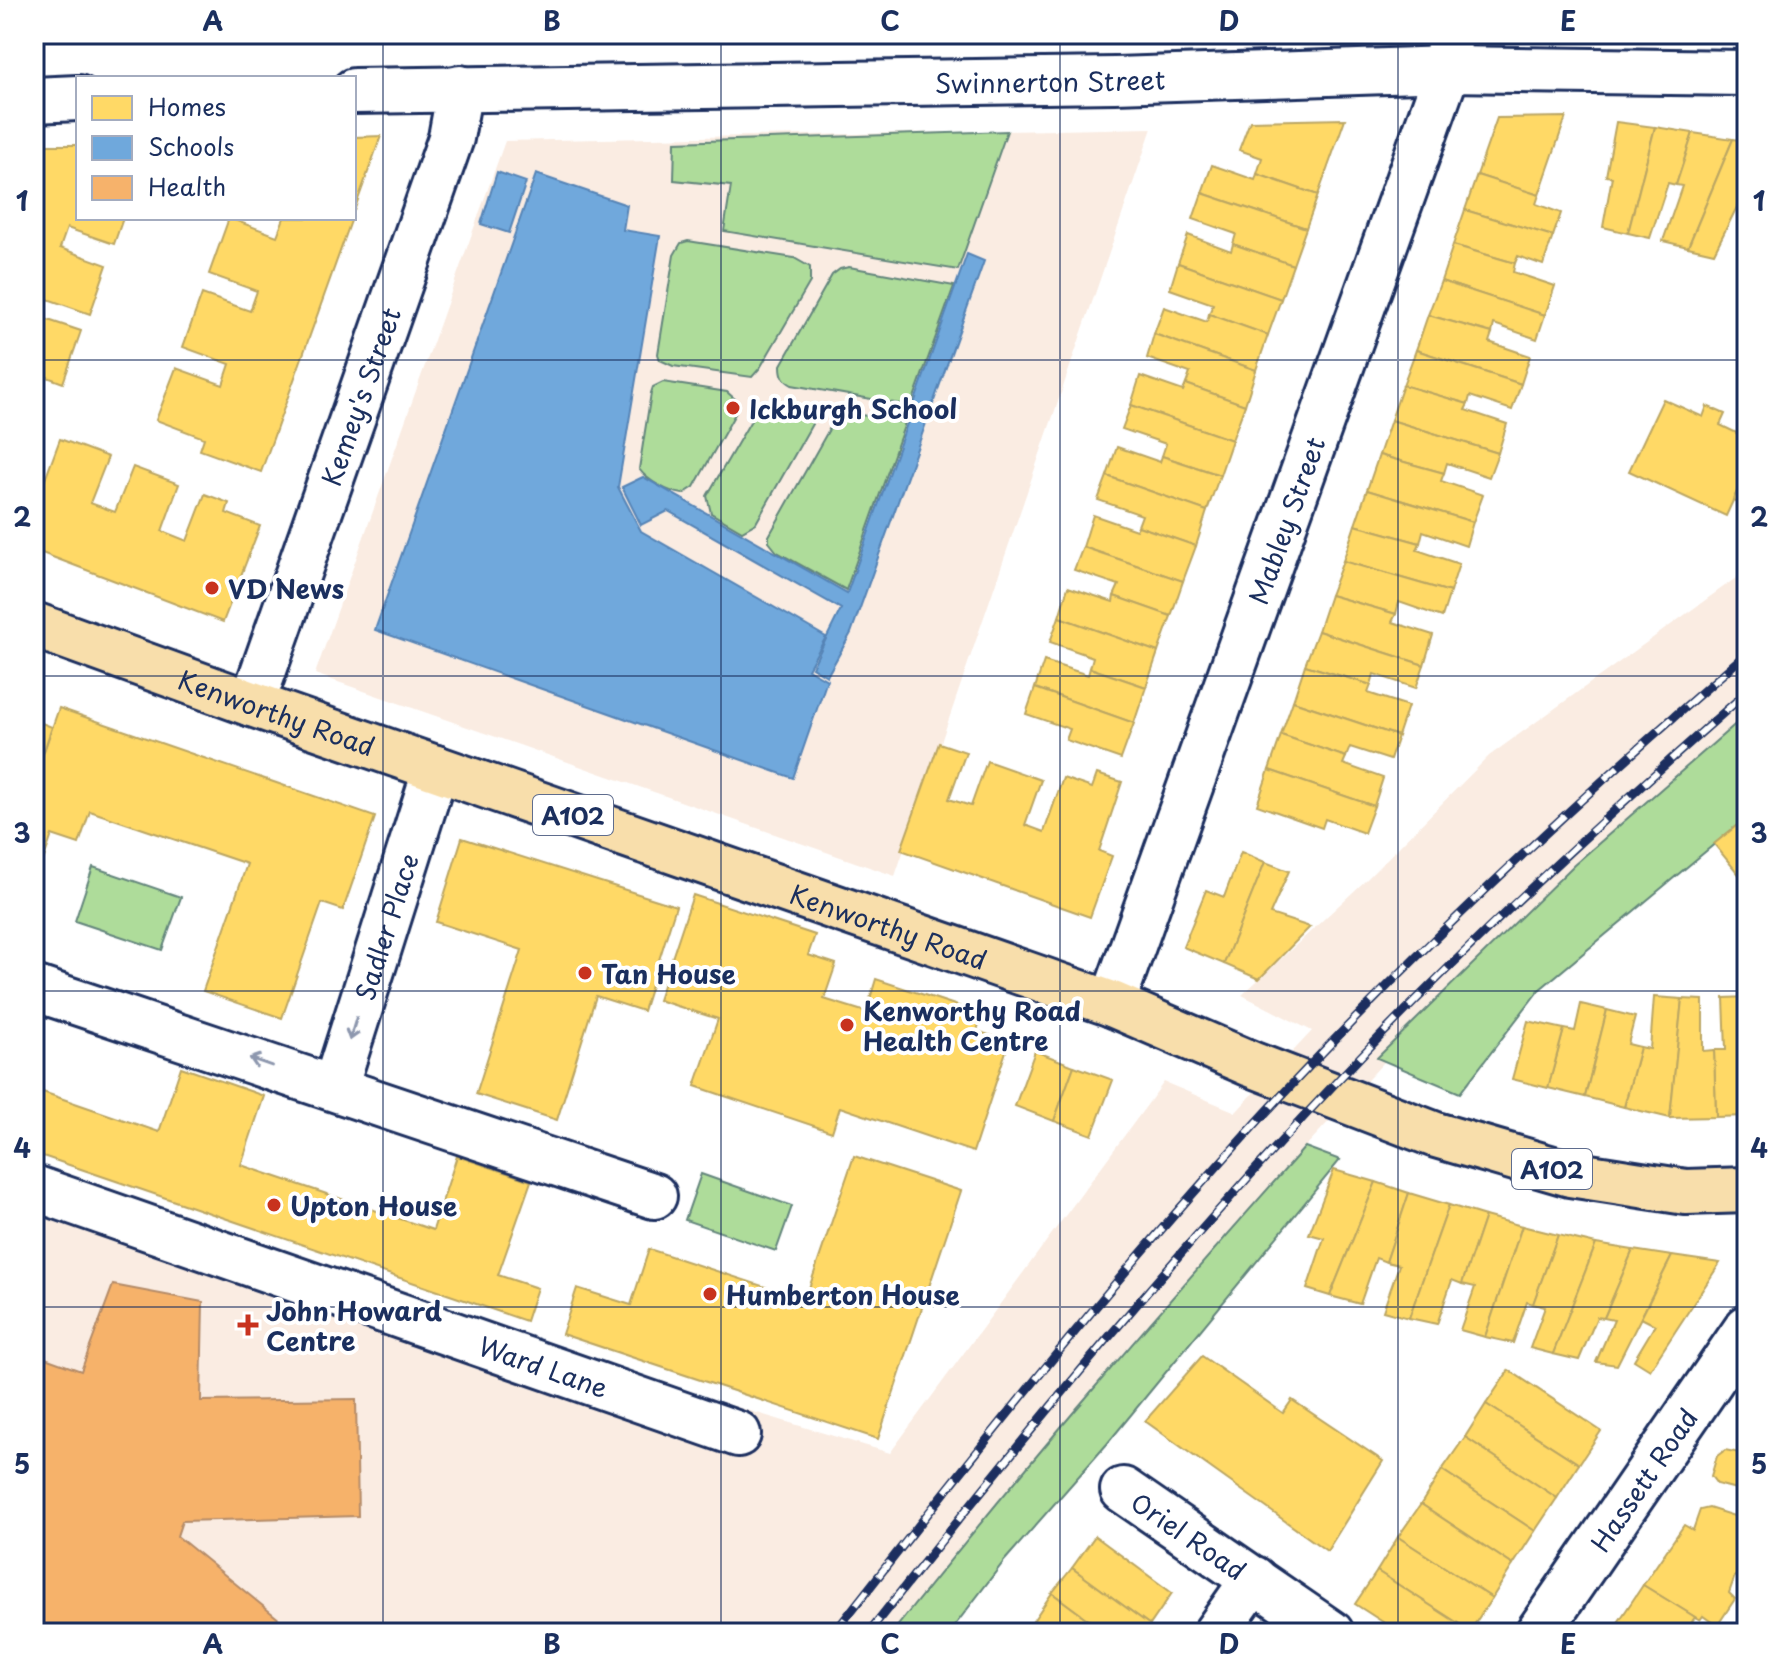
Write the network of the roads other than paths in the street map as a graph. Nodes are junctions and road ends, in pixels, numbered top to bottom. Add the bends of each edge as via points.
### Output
1 (1449, 52) edge
2 (1747, 73) edge
3 (460, 88) junction
4 (356, 91) edge
5 (76, 98) edge
6 (34, 100) edge
7 (34, 625) edge
8 (252, 704) junction
9 (436, 768) junction
10 (34, 988) edge
11 (1112, 1004) junction
12 (335, 1087) junction
13 (34, 1188) edge
14 (1747, 1190) edge
15 (654, 1196) dead end
16 (1747, 1328) edge
17 (738, 1434) dead end
18 (1123, 1490) dead end
19 (1254, 1579) junction
20 (1216, 1633) edge
21 (1331, 1633) edge
22 (1538, 1633) edge

1 - 2 street, Swinnerton Street
1 - 3 street, Swinnerton Street via 1115,80
1 - 11 street, Mabley Street
3 - 4 street, Swinnerton Street
3 - 8 street, Kemey's Street via 451,138
5 - 6 street
7 - 8 highway, Kenworthy Road / A102
8 - 9 highway, Kenworthy Road / A102
9 - 11 highway, Kenworthy Road / A102
9 -> 12 street, Sadler Place
12 -> 10 street
11 - 14 highway, Kenworthy Road / A102 via 1436,1135 1570,1174 1686,1192
12 - 15 street
13 - 17 street, Ward Lane
16 - 22 street, Hassett Road
18 - 19 street, Oriel Road
19 - 20 street, Oriel Road
19 - 21 street, Oriel Road

